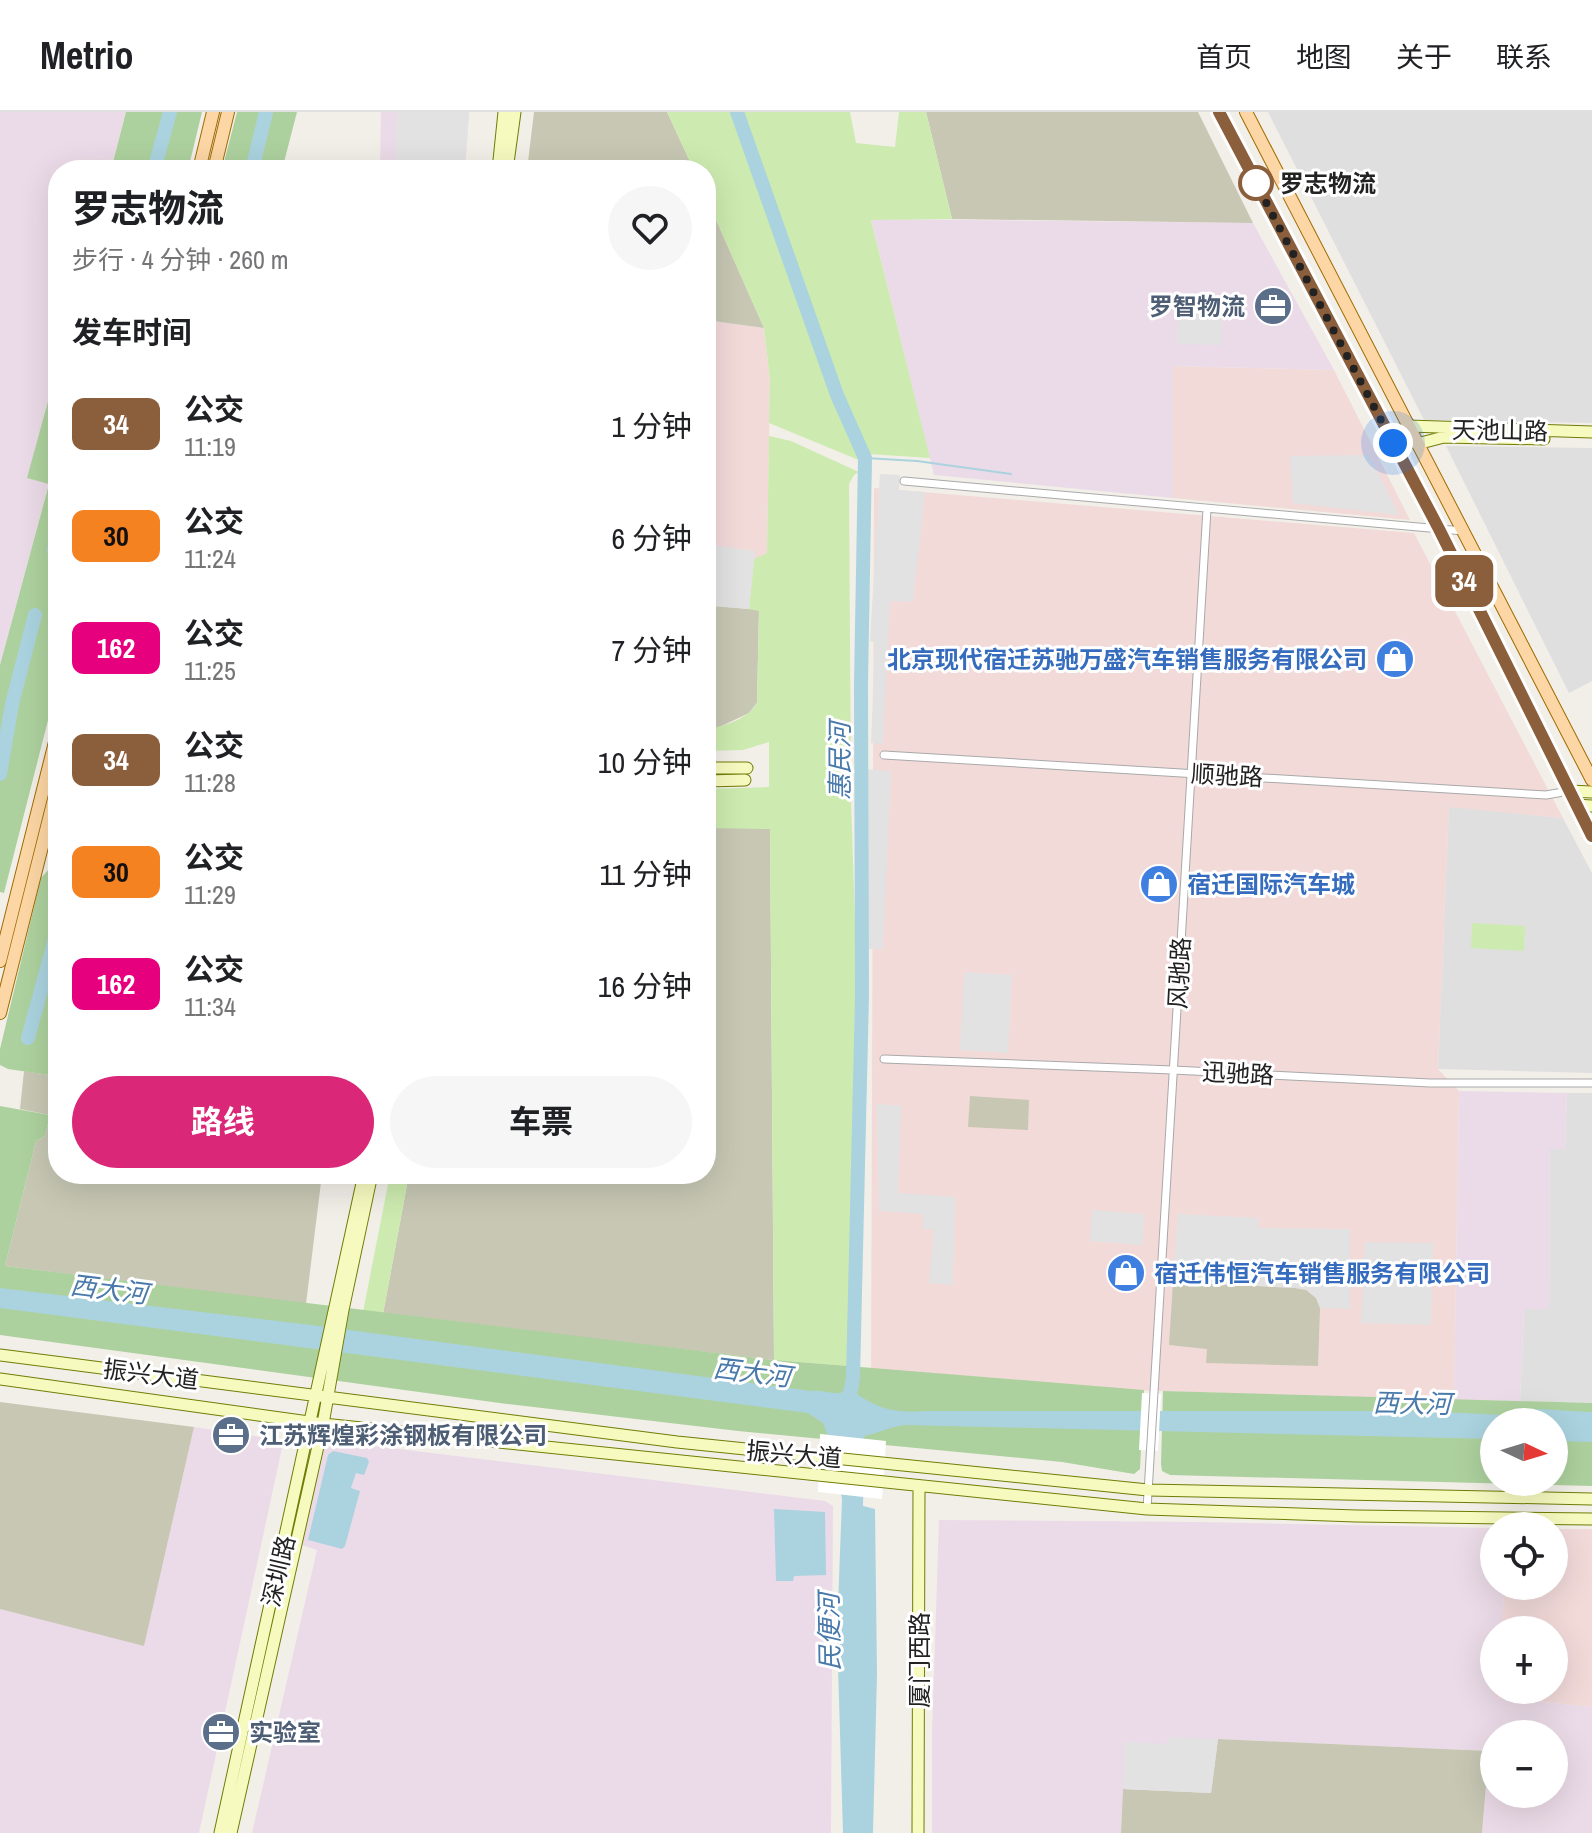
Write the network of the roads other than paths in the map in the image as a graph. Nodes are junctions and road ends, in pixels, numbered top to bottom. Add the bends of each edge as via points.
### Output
1 (213, 112) edge
2 (228, 112) edge
3 (504, 112) edge
4 (515, 112) edge
5 (1219, 112) edge
6 (1246, 112) edge
7 (201, 160) edge
8 (216, 160) edge
9 (499, 160) edge
10 (508, 160) edge
11 (1408, 426) junction
12 (1592, 432) edge
13 (1592, 439) edge
14 (1417, 444) junction
15 (904, 481) dead end
16 (1207, 509) junction
17 (1439, 529) junction
18 (1463, 531) junction
19 (884, 755) dead end
20 (48, 770) edge
21 (716, 770) edge
22 (1191, 772) junction
23 (716, 779) edge
24 (1592, 780) edge
25 (1569, 791) junction
26 (1592, 792) edge
27 (1576, 805) junction
28 (1592, 806) edge
29 (48, 823) edge
30 (1592, 836) edge
31 (0, 961) edge
32 (0, 1013) edge
33 (884, 1059) dead end
34 (1173, 1070) junction
35 (1592, 1083) edge
36 (362, 1184) edge
37 (370, 1184) edge
38 (339, 1311) junction
39 (0, 1355) edge
40 (0, 1379) edge
41 (322, 1396) junction
42 (317, 1423) junction
43 (919, 1486) junction
44 (1148, 1490) junction
45 (1592, 1499) edge
46 (1147, 1509) junction
47 (1592, 1519) edge
48 (220, 1833) edge
49 (231, 1833) edge
50 (918, 1833) edge

1 - 7 main road
2 - 8 main road
3 - 9 main road
4 - 10 main road
5 - 17 main road
6 - 11 main road
11 - 12 main road, 天池山路
11 - 14 main road
13 - 14 main road, 天池山路 via 1444,437
14 - 18 main road
15 - 16 street
16 - 17 street
16 - 22 street, 风驰路
17 - 18 street
17 - 25 main road
18 - 24 main road
19 - 22 street, 顺驰路
20 - 31 main road
21 - 23 main road via 746,774
22 - 25 street, 顺驰路 via 1546,795
22 - 34 street, 风驰路
25 - 26 main road
25 - 27 main road
27 - 28 main road
27 - 30 main road
29 - 32 main road
33 - 34 street, 迅驰路
34 - 35 street, 迅驰路 via 1430,1083
34 - 44 street, 风驰路
36 - 38 main road
37 - 38 main road
38 - 41 main road, 深圳路
39 - 41 main road, 振兴大道
40 - 42 main road, 振兴大道
41 - 42 main road, 深圳路
41 - 44 main road, 振兴大道 via 677,1442
42 - 43 main road, 振兴大道
42 - 48 main road, 深圳路
42 - 49 main road, 深圳路
43 - 46 main road, 振兴大道
43 - 50 main road, 厦门西路
44 - 45 main road, 振兴大道
44 - 46 street, 风驰路
46 - 47 main road, 振兴大道

